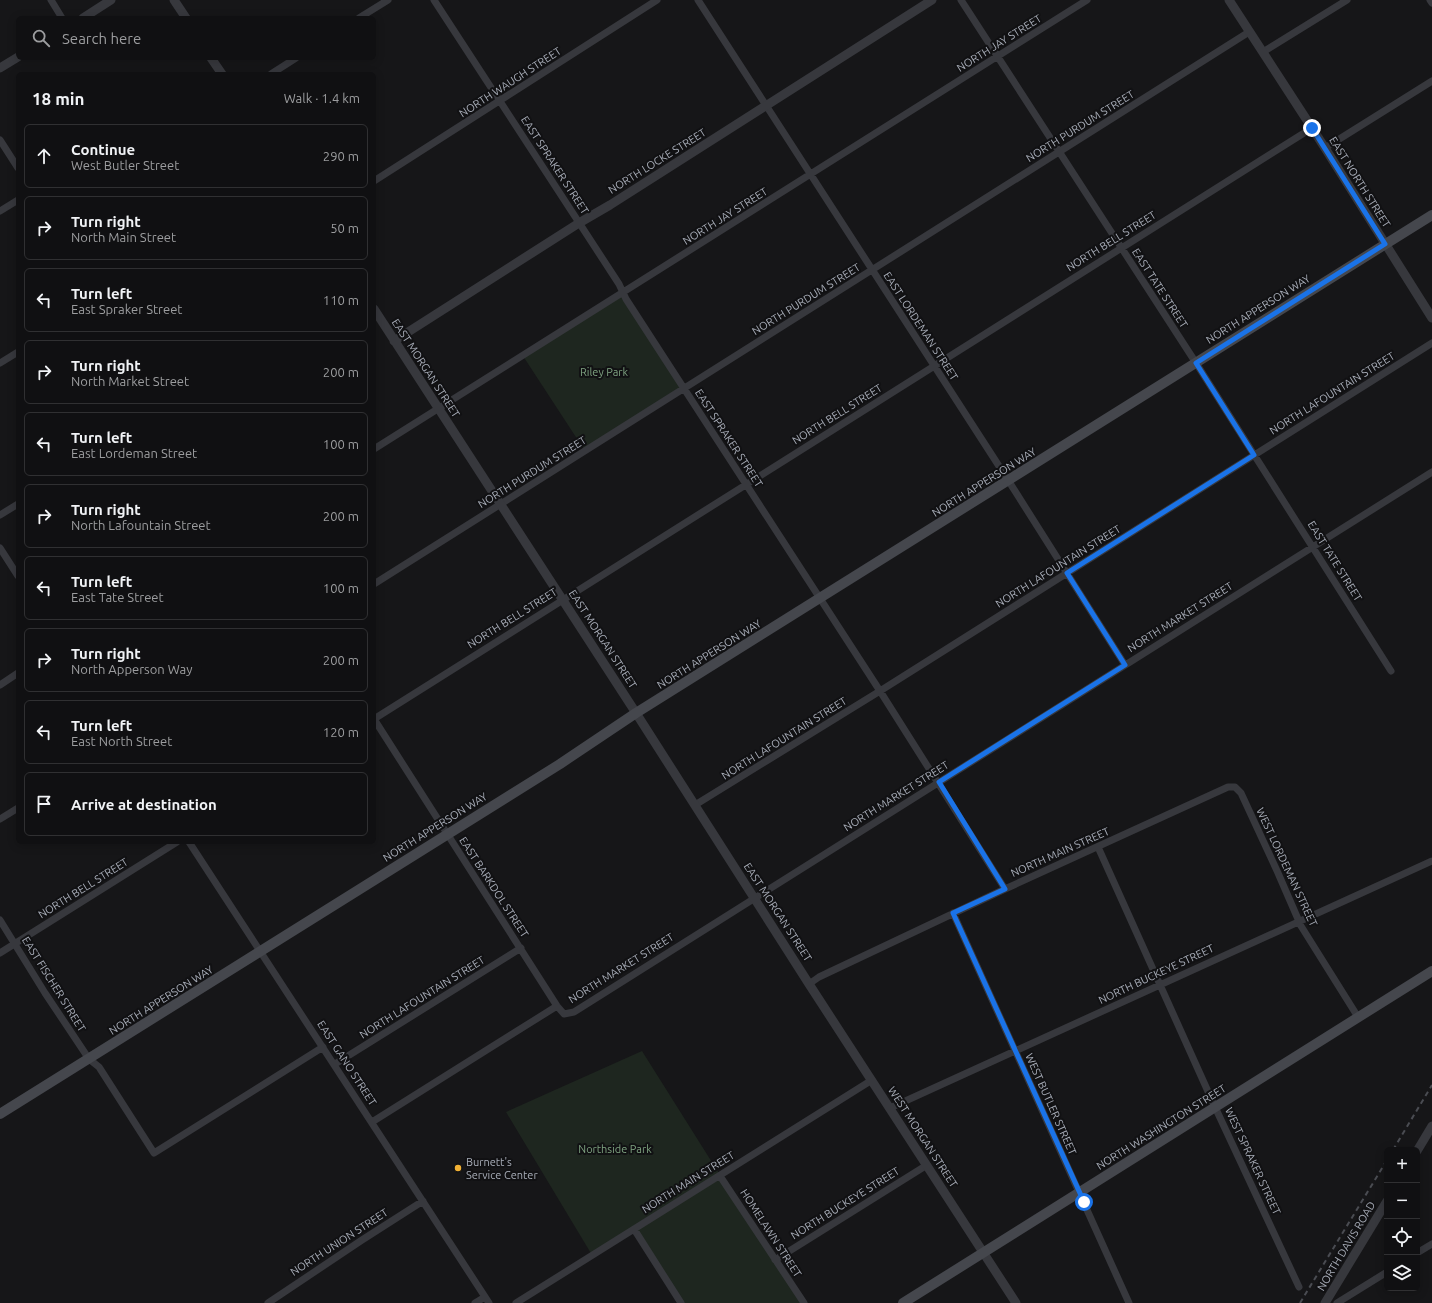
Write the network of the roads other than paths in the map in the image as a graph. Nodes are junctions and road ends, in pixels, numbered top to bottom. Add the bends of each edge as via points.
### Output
1 (51, 0) edge
2 (111, 0) edge
3 (174, 0) edge
4 (388, 0) edge
5 (434, 0) edge
6 (657, 0) edge
7 (698, 0) edge
8 (932, 0) edge
9 (961, 0) edge
10 (1087, 0) edge
11 (1229, 0) edge
12 (1346, 0) edge
13 (1430, 0) edge
14 (1432, 3) edge
15 (61, 16) edge
16 (86, 16) edge
17 (185, 16) edge
18 (362, 16) edge
19 (1249, 32) junction
20 (1263, 52) junction
21 (997, 57) junction
22 (16, 58) edge
23 (213, 60) edge
24 (293, 60) edge
25 (0, 68) edge
26 (221, 72) edge
27 (274, 72) edge
28 (1432, 81) edge
29 (500, 101) junction
30 (766, 106) junction
31 (1312, 128) junction
32 (0, 140) edge
33 (1325, 148) junction
34 (1059, 153) junction
35 (16, 165) edge
36 (810, 175) junction
37 (376, 180) edge
38 (16, 201) edge
39 (0, 211) edge
40 (1432, 216) edge
41 (579, 222) junction
42 (1385, 244) junction
43 (1121, 248) junction
44 (872, 270) junction
45 (622, 293) junction
46 (376, 312) edge
47 (1432, 318) edge
48 (394, 341) junction
49 (1432, 343) edge
50 (16, 353) edge
51 (0, 363) edge
52 (1196, 363) junction
53 (934, 366) junction
54 (684, 389) junction
55 (439, 409) junction
56 (376, 448) edge
57 (1254, 455) junction
58 (1432, 472) edge
59 (1008, 480) junction
60 (746, 485) junction
61 (16, 505) edge
62 (501, 505) junction
63 (0, 515) edge
64 (1313, 547) junction
65 (0, 548) edge
66 (16, 573) edge
67 (1067, 573) junction
68 (376, 583) edge
69 (820, 599) junction
70 (562, 600) junction
71 (1125, 665) junction
72 (1391, 671) dead end
73 (16, 674) edge
74 (0, 685) edge
75 (880, 691) junction
76 (636, 713) junction
77 (376, 718) edge
78 (376, 722) edge
79 (939, 782) junction
80 (1235, 787) joint
81 (695, 805) junction
82 (16, 809) edge
83 (0, 819) edge
84 (447, 834) junction
85 (174, 844) edge
86 (190, 844) edge
87 (1098, 847) junction
88 (1432, 861) edge
89 (1005, 889) junction
90 (755, 898) junction
91 (953, 913) junction
92 (0, 920) edge
93 (1300, 921) junction
94 (15, 944) junction
95 (520, 948) junction
96 (260, 951) junction
97 (0, 953) edge
98 (1432, 971) edge
99 (809, 984) junction
100 (1160, 984) junction
101 (557, 1006) junction
102 (1358, 1018) junction
103 (323, 1047) junction
104 (1015, 1050) junction
105 (89, 1059) junction
106 (335, 1064) junction
107 (872, 1080) junction
108 (1215, 1107) junction
109 (890, 1108) junction
110 (0, 1114) edge
111 (372, 1122) junction
112 (1432, 1126) edge
113 (1419, 1147) edge
114 (926, 1165) junction
115 (720, 1176) junction
116 (1080, 1192) junction
117 (423, 1201) junction
118 (1384, 1206) edge
119 (634, 1230) junction
120 (1432, 1244) edge
121 (1420, 1251) edge
122 (983, 1253) junction
123 (775, 1260) junction
124 (1384, 1274) edge
125 (1299, 1287) dead end
126 (487, 1300) edge
127 (268, 1303) edge
128 (475, 1303) edge
129 (516, 1303) edge
130 (681, 1303) edge
131 (804, 1303) edge
132 (903, 1303) edge
133 (1016, 1303) edge
134 (1130, 1303) edge
135 (1325, 1303) edge
136 (1337, 1303) edge

1 - 15 street
2 - 16 street
3 - 17 street
4 - 18 street
5 - 29 street, EAST SPRAKER STREET
6 - 29 street, NORTH WAUGH STREET
7 - 30 street, EAST LORDEMAN STREET
8 - 30 street, NORTH LOCKE STREET
9 - 21 street, EAST TATE STREET
10 - 21 street, NORTH JAY STREET
11 - 19 street, EAST NORTH STREET
12 - 20 street
13 - 14 street
19 - 20 street, EAST NORTH STREET
19 - 34 street, NORTH PURDUM STREET
20 - 31 street, EAST NORTH STREET
21 - 34 street, EAST TATE STREET
21 - 36 street, NORTH JAY STREET
22 - 25 street
23 - 26 street
24 - 27 street
28 - 33 street
29 - 37 street, NORTH WAUGH STREET
29 - 41 street, EAST SPRAKER STREET
30 - 36 street, EAST LORDEMAN STREET
30 - 41 street, NORTH LOCKE STREET
31 - 33 street, EAST NORTH STREET
31 - 43 street, NORTH BELL STREET
32 - 35 street
33 - 42 street, EAST NORTH STREET
34 - 43 street, EAST TATE STREET
34 - 44 street, NORTH PURDUM STREET
36 - 44 street, EAST LORDEMAN STREET
36 - 45 street, NORTH JAY STREET
38 - 39 street
40 - 42 main road, NORTH APPERSON WAY
41 - 45 street, EAST SPRAKER STREET via 619,284
41 - 48 street, NORTH LOCKE STREET
42 - 47 street, EAST NORTH STREET
42 - 52 main road, NORTH APPERSON WAY
43 - 52 street, EAST TATE STREET
43 - 53 street, NORTH BELL STREET
44 - 53 street, EAST LORDEMAN STREET
44 - 54 street, NORTH PURDUM STREET
45 - 54 street, EAST SPRAKER STREET
45 - 55 street, NORTH JAY STREET
46 - 48 street, EAST MORGAN STREET
48 - 55 street, EAST MORGAN STREET
49 - 57 street, NORTH LAFOUNTAIN STREET
50 - 51 street
52 - 57 street, EAST TATE STREET
52 - 59 main road, NORTH APPERSON WAY
53 - 59 street, EAST LORDEMAN STREET
53 - 60 street, NORTH BELL STREET
54 - 60 street, EAST SPRAKER STREET
54 - 62 street, NORTH PURDUM STREET
55 - 56 street, NORTH JAY STREET
55 - 62 street, EAST MORGAN STREET
57 - 64 street, EAST TATE STREET
57 - 67 street, NORTH LAFOUNTAIN STREET
58 - 64 street, NORTH MARKET STREET
59 - 67 street, EAST LORDEMAN STREET
59 - 69 main road, NORTH APPERSON WAY
60 - 69 street, EAST SPRAKER STREET
60 - 70 street, NORTH BELL STREET
61 - 63 street
62 - 68 street, NORTH PURDUM STREET
62 - 70 street, EAST MORGAN STREET
64 - 71 street, NORTH MARKET STREET
64 - 72 street, EAST TATE STREET
65 - 66 street
67 - 71 street, EAST LORDEMAN STREET
67 - 75 street, NORTH LAFOUNTAIN STREET
69 - 75 street, EAST SPRAKER STREET
69 - 76 main road, NORTH APPERSON WAY
70 - 76 street, EAST MORGAN STREET
70 - 77 street, NORTH BELL STREET
71 - 79 street, NORTH MARKET STREET
73 - 74 street
75 - 79 street, EAST SPRAKER STREET
75 - 81 street, NORTH LAFOUNTAIN STREET
76 - 81 street, EAST MORGAN STREET
76 - 84 main road, NORTH APPERSON WAY
78 - 84 street, EAST BARKDOL STREET
79 - 89 street, EAST SPRAKER STREET
79 - 90 street, NORTH MARKET STREET
80 - 87 street, NORTH MAIN STREET via 1228,787
80 - 93 street, WEST LORDEMAN STREET via 1241,793
81 - 90 street, EAST MORGAN STREET
82 - 83 street
84 - 95 street, EAST BARKDOL STREET
84 - 96 main road, NORTH APPERSON WAY
85 - 94 street, NORTH BELL STREET
86 - 96 street, EAST GANO STREET
87 - 89 street, NORTH MAIN STREET
87 - 100 street, WEST SPRAKER STREET
88 - 93 street, NORTH BUCKEYE STREET
89 - 91 street, NORTH MAIN STREET
90 - 99 street, EAST MORGAN STREET
90 - 101 street, NORTH MARKET STREET via 574,1012 564,1014
91 - 99 street, NORTH MAIN STREET
91 - 104 street, WEST BUTLER STREET
92 - 94 street, EAST FISCHER STREET
93 - 100 street, NORTH BUCKEYE STREET
93 - 102 street, WEST LORDEMAN STREET
94 - 97 street, NORTH BELL STREET
94 - 105 street, EAST FISCHER STREET
95 - 101 street, EAST BARKDOL STREET
95 - 106 street, NORTH LAFOUNTAIN STREET
96 - 103 street, EAST GANO STREET
96 - 105 main road, NORTH APPERSON WAY
98 - 102 main road, NORTH WASHINGTON STREET
99 - 107 street, WEST MORGAN STREET
100 - 104 street, NORTH BUCKEYE STREET
100 - 108 street, WEST SPRAKER STREET
101 - 111 street, NORTH MARKET STREET
102 - 108 main road, NORTH WASHINGTON STREET
103 - 105 street, EAST FISCHER STREET via 154,1153 99,1067
103 - 106 street, EAST GANO STREET
104 - 109 street, NORTH BUCKEYE STREET
104 - 116 street, WEST BUTLER STREET
105 - 110 main road, NORTH APPERSON WAY
106 - 111 street, EAST GANO STREET
107 - 109 street, WEST MORGAN STREET
107 - 115 street, NORTH MAIN STREET
108 - 116 main road, NORTH WASHINGTON STREET
108 - 125 street, WEST SPRAKER STREET
109 - 114 street, WEST MORGAN STREET
111 - 117 street, EAST GANO STREET
112 - 113 street
114 - 122 street, WEST MORGAN STREET
114 - 123 street, NORTH BUCKEYE STREET
115 - 119 street, NORTH MAIN STREET
115 - 123 street, HOMELAWN STREET
116 - 122 main road, NORTH WASHINGTON STREET
116 - 134 street, WEST BUTLER STREET
117 - 126 street, EAST GANO STREET
117 - 127 street, NORTH UNION STREET
118 - 135 street, NORTH DAVIS ROAD
119 - 129 street, NORTH MAIN STREET
119 - 130 street
120 - 121 street
122 - 132 main road, NORTH WASHINGTON STREET
122 - 133 street, WEST MORGAN STREET
123 - 131 street, HOMELAWN STREET
124 - 136 street
126 - 128 street

